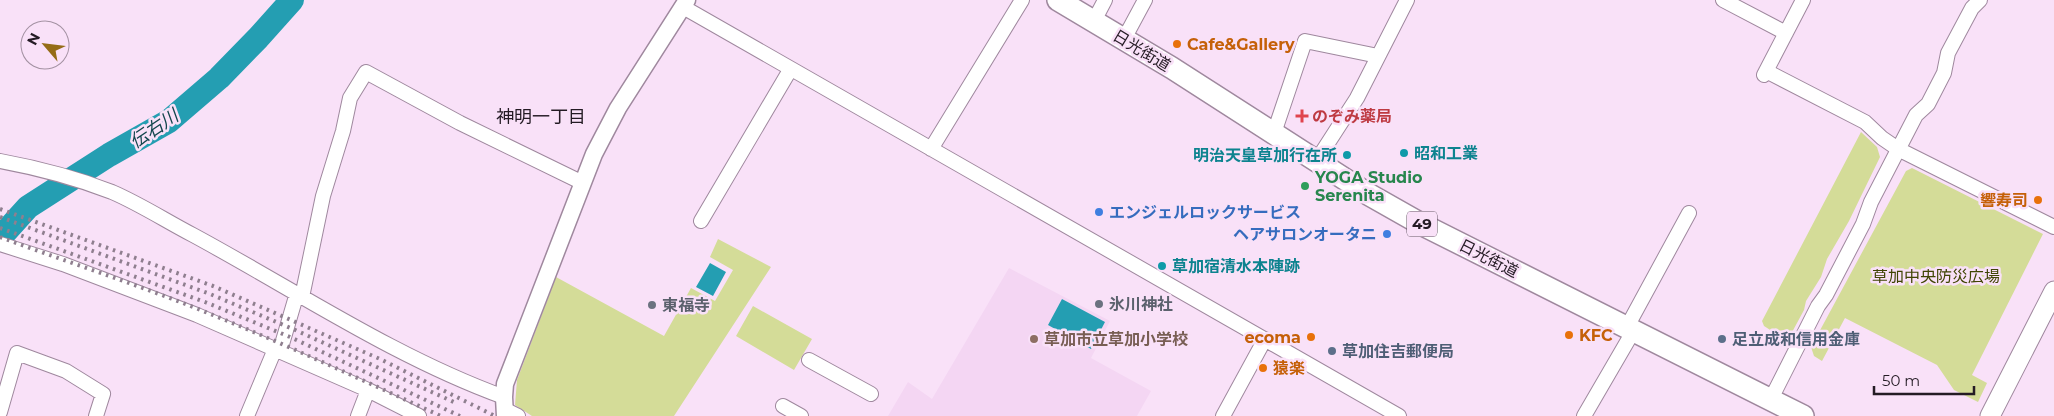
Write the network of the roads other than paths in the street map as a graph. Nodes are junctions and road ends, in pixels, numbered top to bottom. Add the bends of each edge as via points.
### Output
1 (1022, 0) edge
2 (1058, 0) edge
3 (1105, 0) edge
4 (1145, 0) edge
5 (1407, 0) edge
6 (1723, 0) edge
7 (1803, 0) edge
8 (1980, 0) edge
9 (680, 2) edge
10 (1094, 21) junction
11 (1786, 33) junction
12 (1124, 39) junction
13 (1378, 56) junction
14 (790, 70) junction
15 (1274, 133) junction
16 (931, 149) junction
17 (1898, 149) junction
18 (1317, 160) junction
19 (0, 161) edge
20 (583, 183) junction
21 (1689, 213) dead end
22 (701, 221) dead end
23 (2054, 227) edge
24 (4, 246) edge
25 (2054, 291) edge
26 (299, 295) junction
27 (1630, 329) junction
28 (1265, 339) junction
29 (277, 350) junction
30 (810, 360) dead end
31 (368, 390) junction
32 (871, 394) dead end
33 (1771, 399) junction
34 (784, 406) dead end
35 (507, 409) edge
36 (0, 412) edge
37 (96, 416) edge
38 (247, 416) edge
39 (358, 416) edge
40 (419, 416) edge
41 (801, 416) edge
42 (1223, 416) edge
43 (1399, 416) edge
44 (1584, 416) edge
45 (1803, 416) edge
46 (1990, 416) edge

1 - 16 street
2 - 10 main road, 日光街道 / 49
3 - 10 street
4 - 12 street
5 - 13 street
6 - 11 street
7 - 11 street
8 - 17 street via 1972,8 1948,53 1944,72 1928,104 1916,116
9 - 14 street
9 - 20 street via 618,108
10 - 12 main road, 日光街道 / 49
11 - 17 street via 1765,73 1865,122
12 - 15 main road, 日光街道 / 49
13 - 15 street via 1305,40
13 - 18 street via 1357,98
14 - 16 street
14 - 22 street
15 - 18 main road, 日光街道 / 49
16 - 28 street
17 - 23 street
17 - 33 street via 1859,232
18 - 27 main road, 日光街道 / 49 via 1421,224
19 - 26 street via 52,172 122,197
20 - 26 street via 366,72 350,98
20 - 35 street via 512,366 506,384
21 - 27 street
24 - 29 street via 124,286
25 - 46 main road
26 - 29 street
26 - 35 street
27 - 33 main road, 日光街道 / 49
27 - 44 street
28 - 42 street
28 - 43 street
29 - 31 street
29 - 38 street
30 - 32 street
31 - 39 street
31 - 40 street
33 - 45 main road, 日光街道 / 49
34 - 41 street
36 - 37 street via 17,353 66,371 103,394

